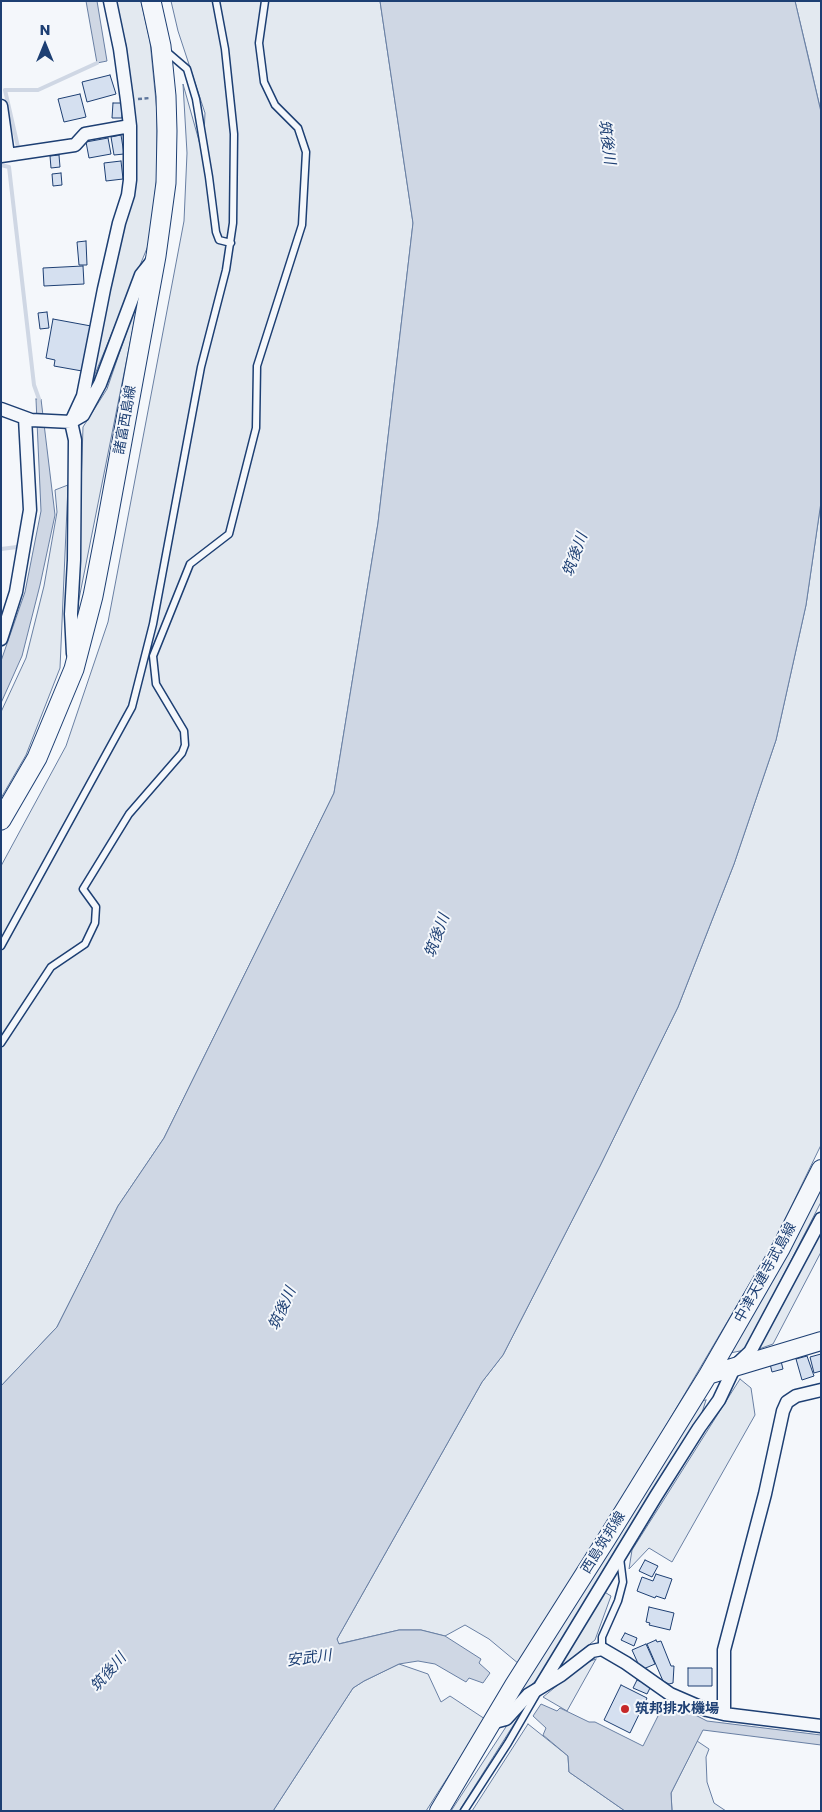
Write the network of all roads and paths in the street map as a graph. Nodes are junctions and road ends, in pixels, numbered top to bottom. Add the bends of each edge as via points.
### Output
1 (110, 1) edge
2 (152, 1) edge
3 (216, 1) edge
4 (265, 1) edge
5 (161, 46) junction
6 (166, 96) junction
7 (127, 100) junction
8 (1, 106) edge
9 (130, 126) junction
10 (5, 155) edge
11 (231, 242) junction
12 (156, 256) junction
13 (1, 409) edge
14 (28, 419) junction
15 (71, 422) junction
16 (1, 639) edge
17 (74, 669) junction
18 (1, 820) edge
19 (1, 946) edge
20 (1, 1043) edge
21 (821, 1169) edge
22 (821, 1219) edge
23 (821, 1341) edge
24 (735, 1366) junction
25 (708, 1375) junction
26 (821, 1390) edge
27 (619, 1556) junction
28 (602, 1649) junction
29 (540, 1687) junction
30 (724, 1714) junction
31 (491, 1723) junction
32 (821, 1726) edge
33 (439, 1811) edge
34 (464, 1811) edge

1 - 7 street
2 - 5 main road, 諸富西島線
3 - 11 lane via 234,134
4 - 20 lane via 259,43 264,82 276,105 298,128 306,152 302,225 257,366 256,428 229,534 190,564 153,656 156,684 184,731 185,745 182,753 129,814 83,889 96,908 95,923 85,944 51,967
5 - 6 main road, 諸富西島線
5 - 11 lane via 187,69 196,99 216,232 219,240
6 - 7 path
6 - 12 main road, 諸富西島線 via 166,183
7 - 9 street
8 - 10 street
9 - 10 street via 85,134 75,146
9 - 15 street via 128,195 116,232 83,396
11 - 19 lane via 201,367 153,624 132,707
12 - 15 street via 141,275 100,384 83,415
12 - 17 main road, 諸富西島線 via 106,534
13 - 14 street
14 - 15 street
14 - 16 street via 30,510 16,592
15 - 17 street via 75,440 71,614
17 - 18 main road, 諸富西島線 via 37,758
21 - 25 main road, 中津天建寺武島線 via 781,1248
22 - 24 street via 750,1352
23 - 24 main road
24 - 25 main road
24 - 27 street via 719,1400
25 - 31 main road, 西島筑邦線
26 - 30 street via 796,1396 787,1402 783,1411 724,1650
27 - 28 lane via 623,1582 602,1637
27 - 29 street
28 - 29 street via 592,1651
28 - 30 street via 670,1694
29 - 31 street via 506,1719
29 - 34 lane
30 - 32 street
31 - 33 main road, 西島筑邦線

